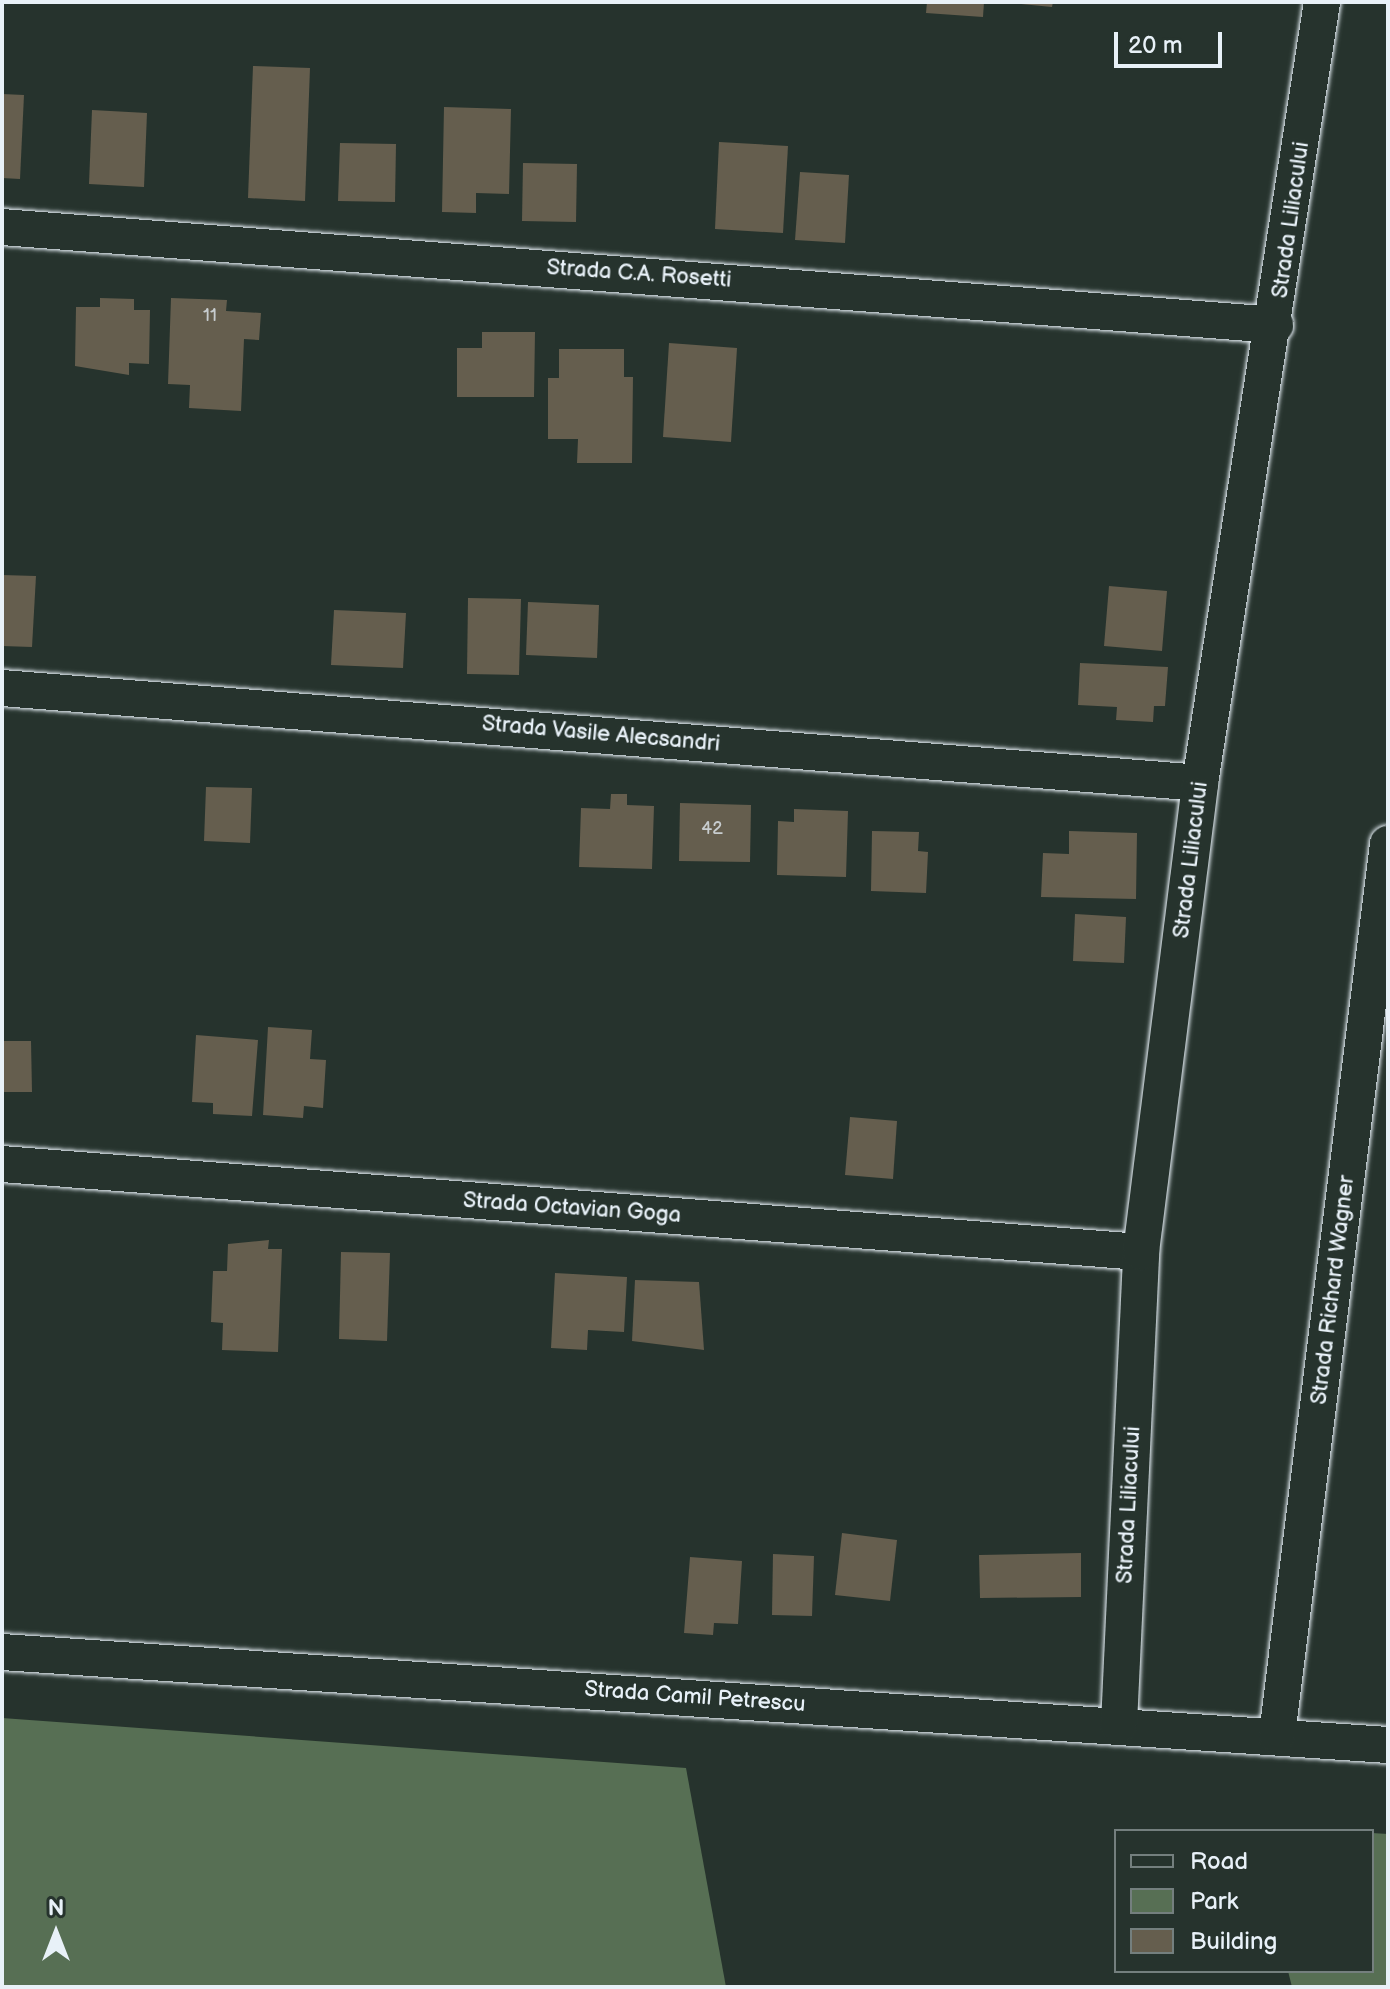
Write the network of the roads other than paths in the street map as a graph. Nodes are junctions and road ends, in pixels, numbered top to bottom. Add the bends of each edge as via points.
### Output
1 (1322, 2) edge
2 (2, 227) edge
3 (1275, 325) junction
4 (2, 688) edge
5 (1200, 783) junction
6 (1388, 844) edge
7 (2, 1164) edge
8 (1141, 1252) junction
9 (2, 1652) edge
10 (1119, 1724) junction
11 (1277, 1735) junction
12 (1388, 1745) edge

1 - 3 street, Strada Liliacului
2 - 3 street, Strada C.A. Rosetti
3 - 5 street, Strada Liliacului
4 - 5 street, Strada Vasile Alecsandri
5 - 8 street, Strada Liliacului
6 - 11 street, Strada Richard Wagner
7 - 8 street, Strada Octavian Goga
8 - 10 street, Strada Liliacului
9 - 10 street, Strada Camil Petrescu
10 - 11 street, Strada Camil Petrescu
11 - 12 street, Strada Camil Petrescu

